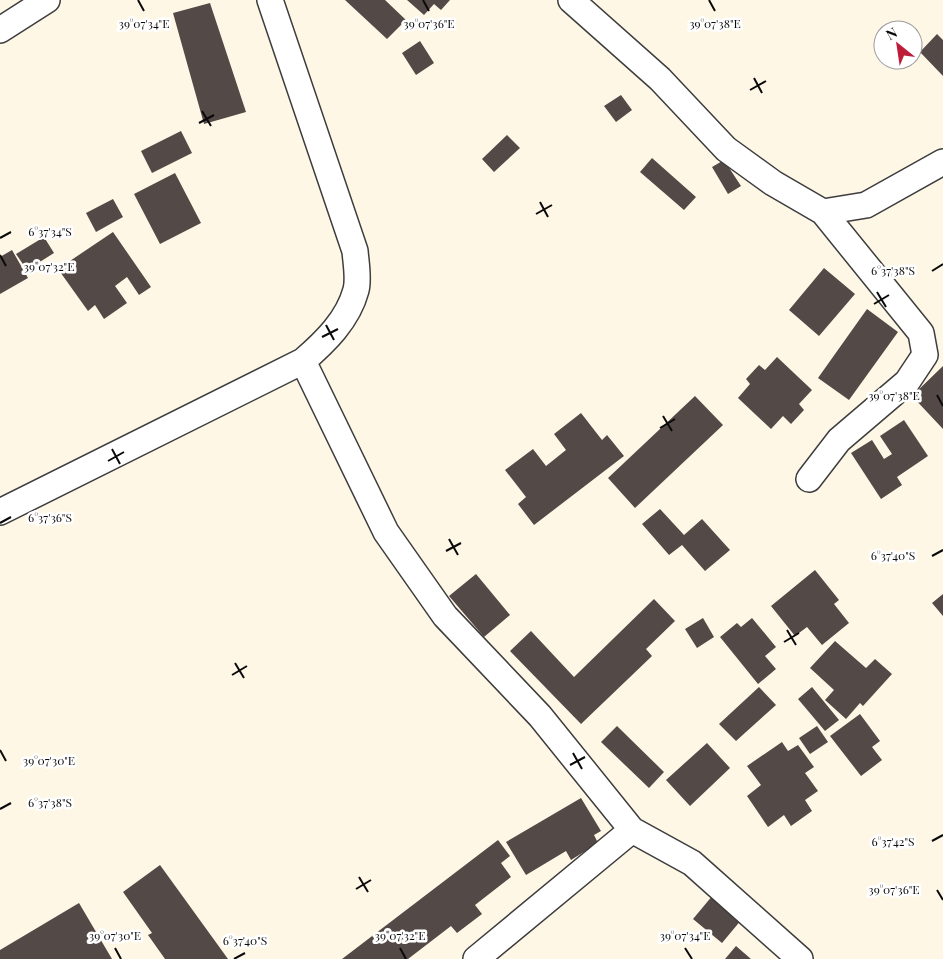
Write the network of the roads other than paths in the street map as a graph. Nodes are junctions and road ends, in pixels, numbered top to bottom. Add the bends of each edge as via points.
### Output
1 (47, 0) edge
2 (270, 0) edge
3 (571, 0) edge
4 (0, 30) edge
5 (943, 162) edge
6 (823, 212) junction
7 (303, 361) junction
8 (809, 479) dead end
9 (0, 512) edge
10 (632, 830) junction
11 (476, 959) edge
12 (800, 959) edge

1 - 4 street
2 - 7 street via 355,251 356,289 345,317
3 - 6 street via 660,78 726,150
5 - 6 street via 866,205
6 - 8 street via 920,333 925,355 907,382 839,440
7 - 9 street
7 - 10 street via 386,532 444,616 540,716
10 - 11 street
10 - 12 street via 692,863

